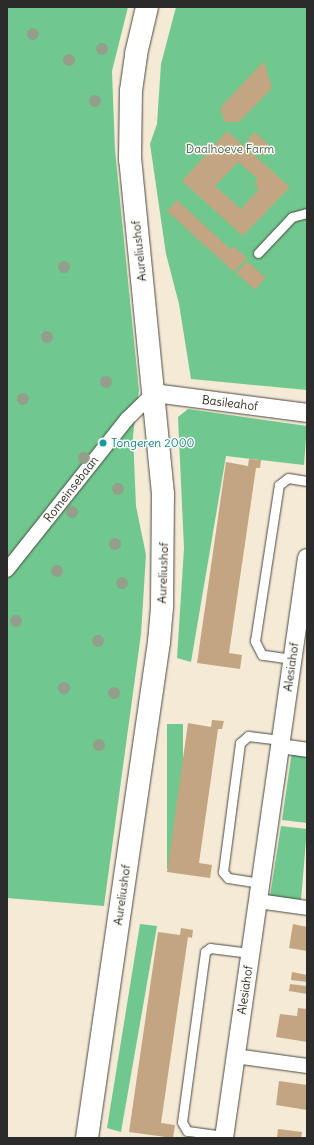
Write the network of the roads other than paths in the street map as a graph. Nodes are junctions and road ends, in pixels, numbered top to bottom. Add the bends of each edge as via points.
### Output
1 (148, 7) edge
2 (307, 213) edge
3 (258, 253) dead end
4 (154, 393) junction
5 (307, 413) edge
6 (307, 481) edge
7 (307, 558) edge
8 (7, 570) edge
9 (305, 588) edge
10 (292, 659) junction
11 (280, 743) junction
12 (307, 750) edge
13 (260, 883) junction
14 (258, 901) junction
15 (307, 908) edge
16 (250, 954) junction
17 (235, 1056) junction
18 (307, 1066) edge
19 (224, 1137) edge
20 (88, 1138) edge

1 - 4 street, Aureliushof via 136,54 131,91 130,160
2 - 3 lane via 299,213 292,217
4 - 5 street, Basileahof
4 - 8 street, Romeinsebaan via 127,419
4 - 20 street, Aureliushof via 164,532 159,642
6 - 10 lane via 288,478 279,485 255,641 262,655
7 - 9 street, Alesiahof
9 - 10 street, Alesiahof
10 - 11 street, Alesiahof
11 - 12 street
11 - 13 street, Alesiahof
11 - 13 lane via 248,736 240,743 223,872 228,878
13 - 14 street, Alesiahof
14 - 15 street
14 - 16 street, Alesiahof
16 - 17 street, Alesiahof
16 - 19 lane via 210,948 205,952 182,1122 187,1131
17 - 18 street
17 - 19 street, Alesiahof

